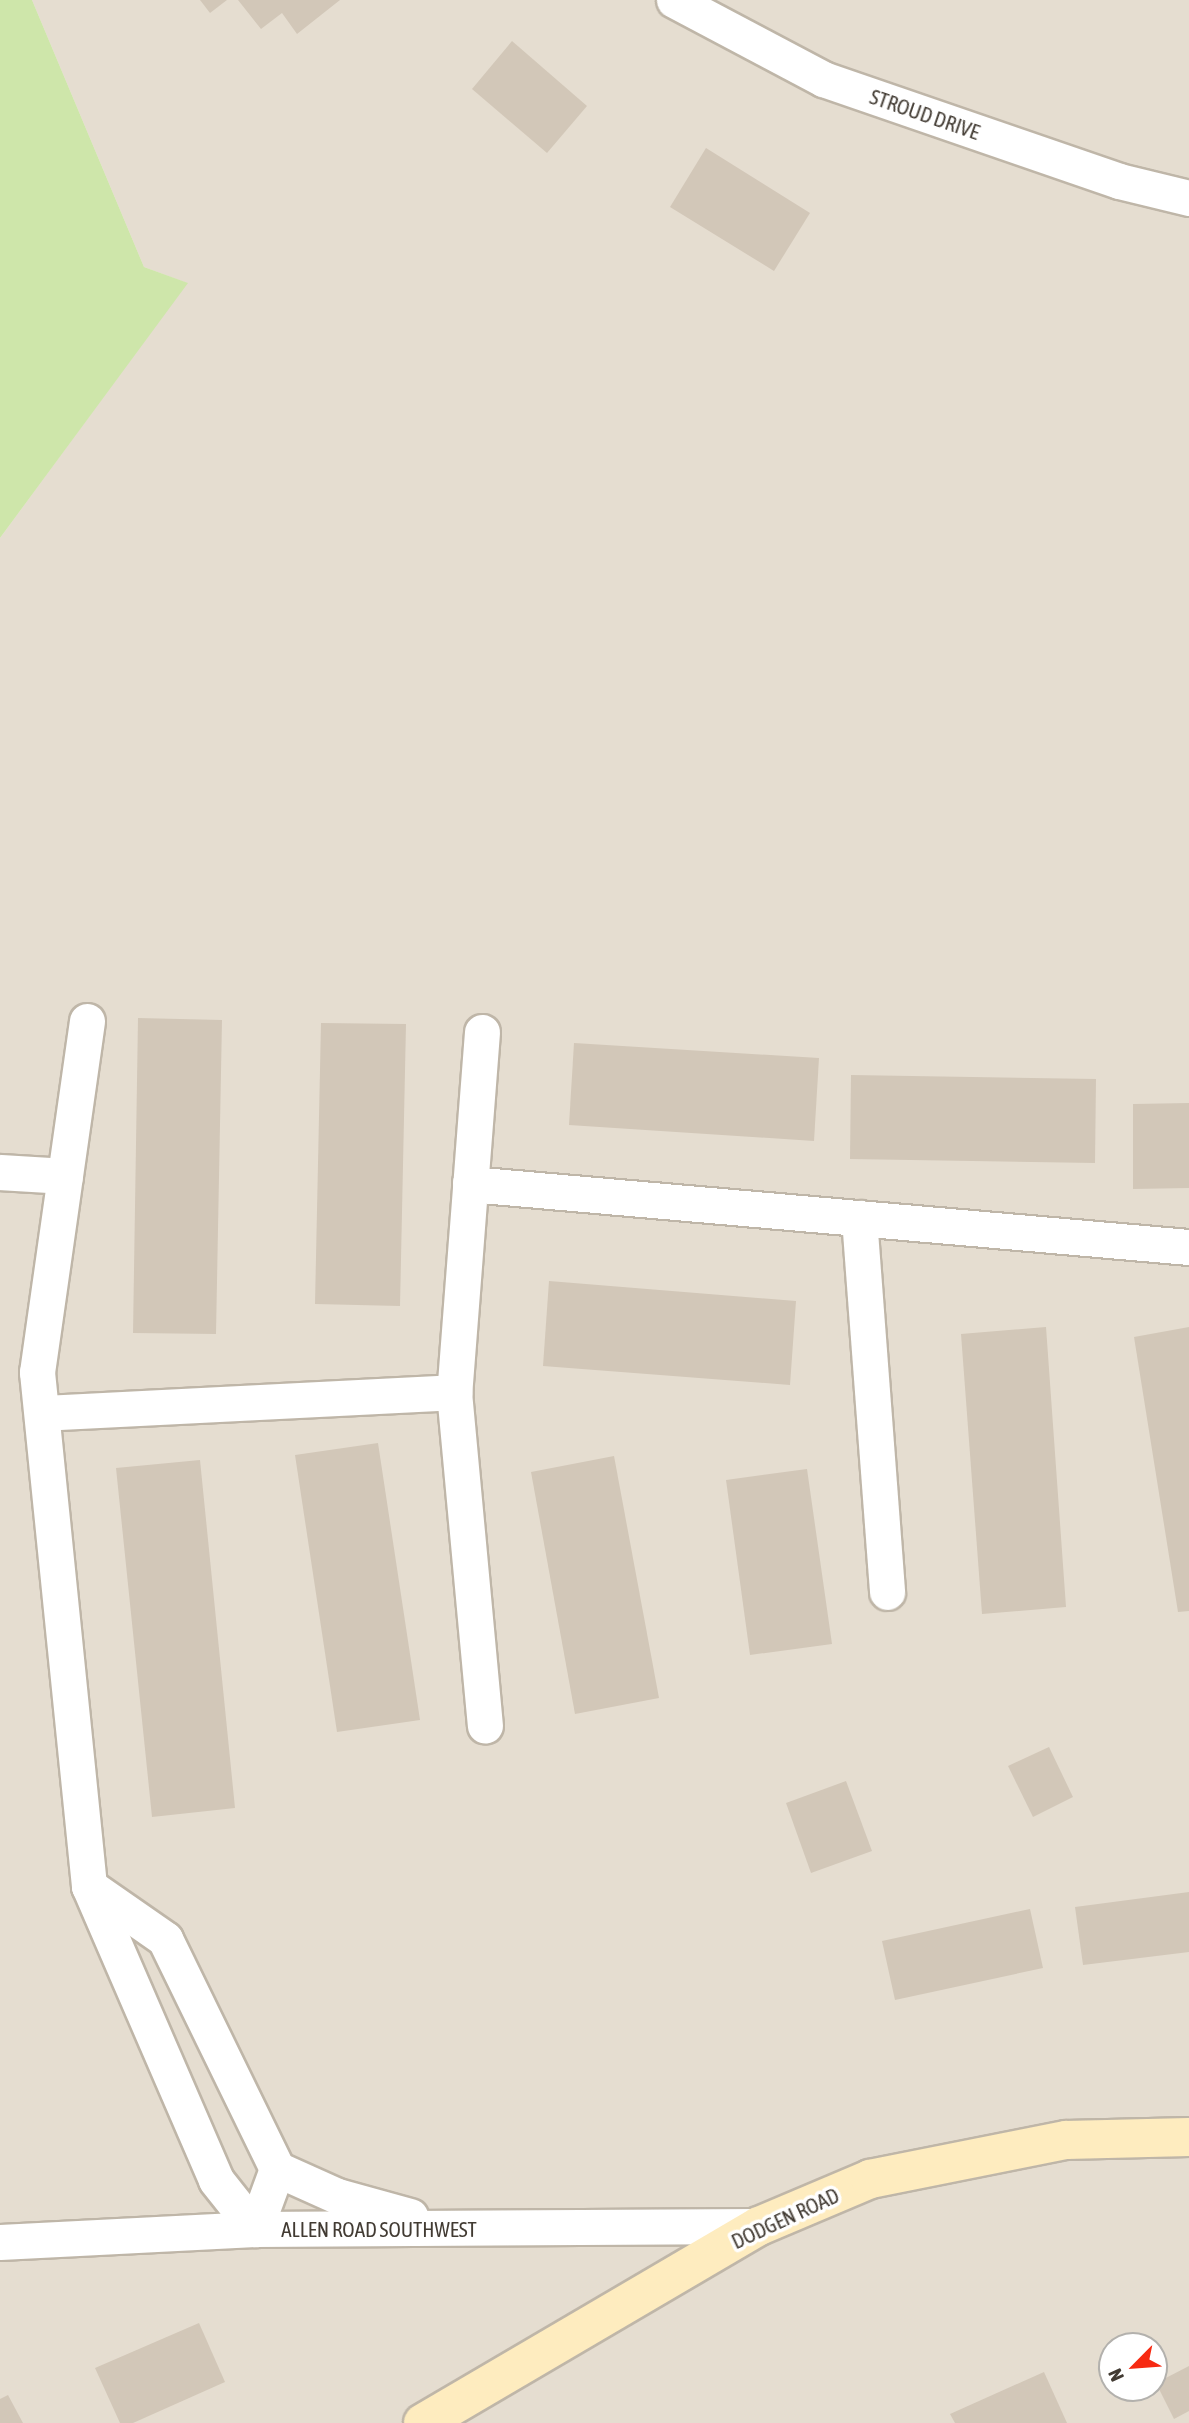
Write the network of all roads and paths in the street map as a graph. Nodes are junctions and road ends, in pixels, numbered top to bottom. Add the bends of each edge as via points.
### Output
1 (674, 0) edge
2 (1189, 198) edge
3 (87, 1021) dead end
4 (482, 1032) dead end
5 (0, 1172) edge
6 (65, 1176) junction
7 (470, 1184) junction
8 (859, 1218) junction
9 (1189, 1247) edge
10 (454, 1392) junction
11 (41, 1413) junction
12 (887, 1592) dead end
13 (485, 1726) dead end
14 (89, 1886) junction
15 (210, 2034) junction
16 (158, 2052) junction
17 (1189, 2137) edge
18 (277, 2169) junction
19 (759, 2226) junction
20 (454, 2228) junction
21 (255, 2229) junction
22 (0, 2242) edge
23 (424, 2423) edge

1 - 2 street, STROUD DRIVE via 823,79 1119,181
3 - 6 street
4 - 7 street
5 - 6 street
6 - 11 street via 37,1372
7 - 8 street
7 - 10 street
8 - 9 street
8 - 12 street
10 - 11 street
10 - 13 street
11 - 14 street
14 - 15 street via 165,1939
14 - 16 street
15 - 16 street
15 - 18 street
16 - 21 street via 216,2180
17 - 19 street, DODGEN ROAD via 1066,2140 958,2158 870,2179
18 - 20 street via 337,2196
18 - 21 street
19 - 20 street, ALLEN ROAD SOUTHWEST
19 - 23 street, DODGEN ROAD
20 - 21 street, ALLEN ROAD SOUTHWEST
21 - 22 street, ALLEN ROAD SOUTHWEST

